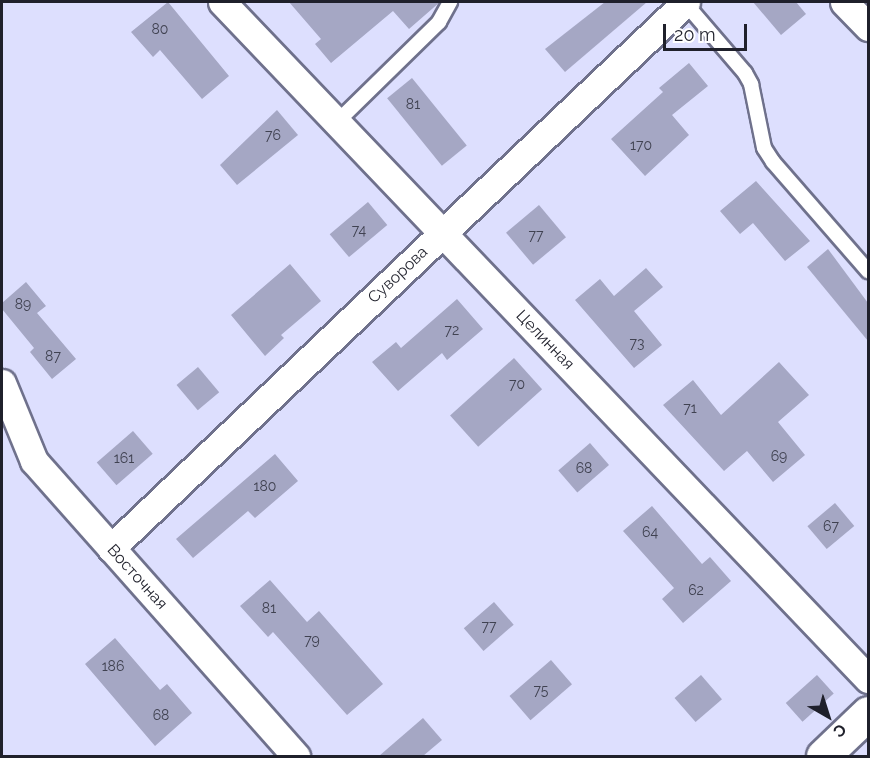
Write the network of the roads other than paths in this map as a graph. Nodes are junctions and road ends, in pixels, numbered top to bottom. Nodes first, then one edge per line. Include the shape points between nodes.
1 (222, 2) edge
2 (450, 2) edge
3 (686, 2) edge
4 (844, 2) edge
5 (868, 27) edge
6 (337, 122) junction
7 (442, 233) junction
8 (868, 271) edge
9 (2, 383) edge
10 (111, 548) junction
11 (868, 679) edge
12 (868, 713) edge
13 (296, 756) edge
14 (822, 756) edge

1 - 6 street, Целинная
2 - 6 lane via 439,22
3 - 7 street, Суворова
3 - 8 lane via 748,79 761,135 773,162
4 - 5 street
6 - 7 street, Целинная
7 - 10 street, Суворова
7 - 11 street, Целинная
9 - 10 street, Восточная via 34,461
10 - 13 street, Восточная
12 - 14 street

